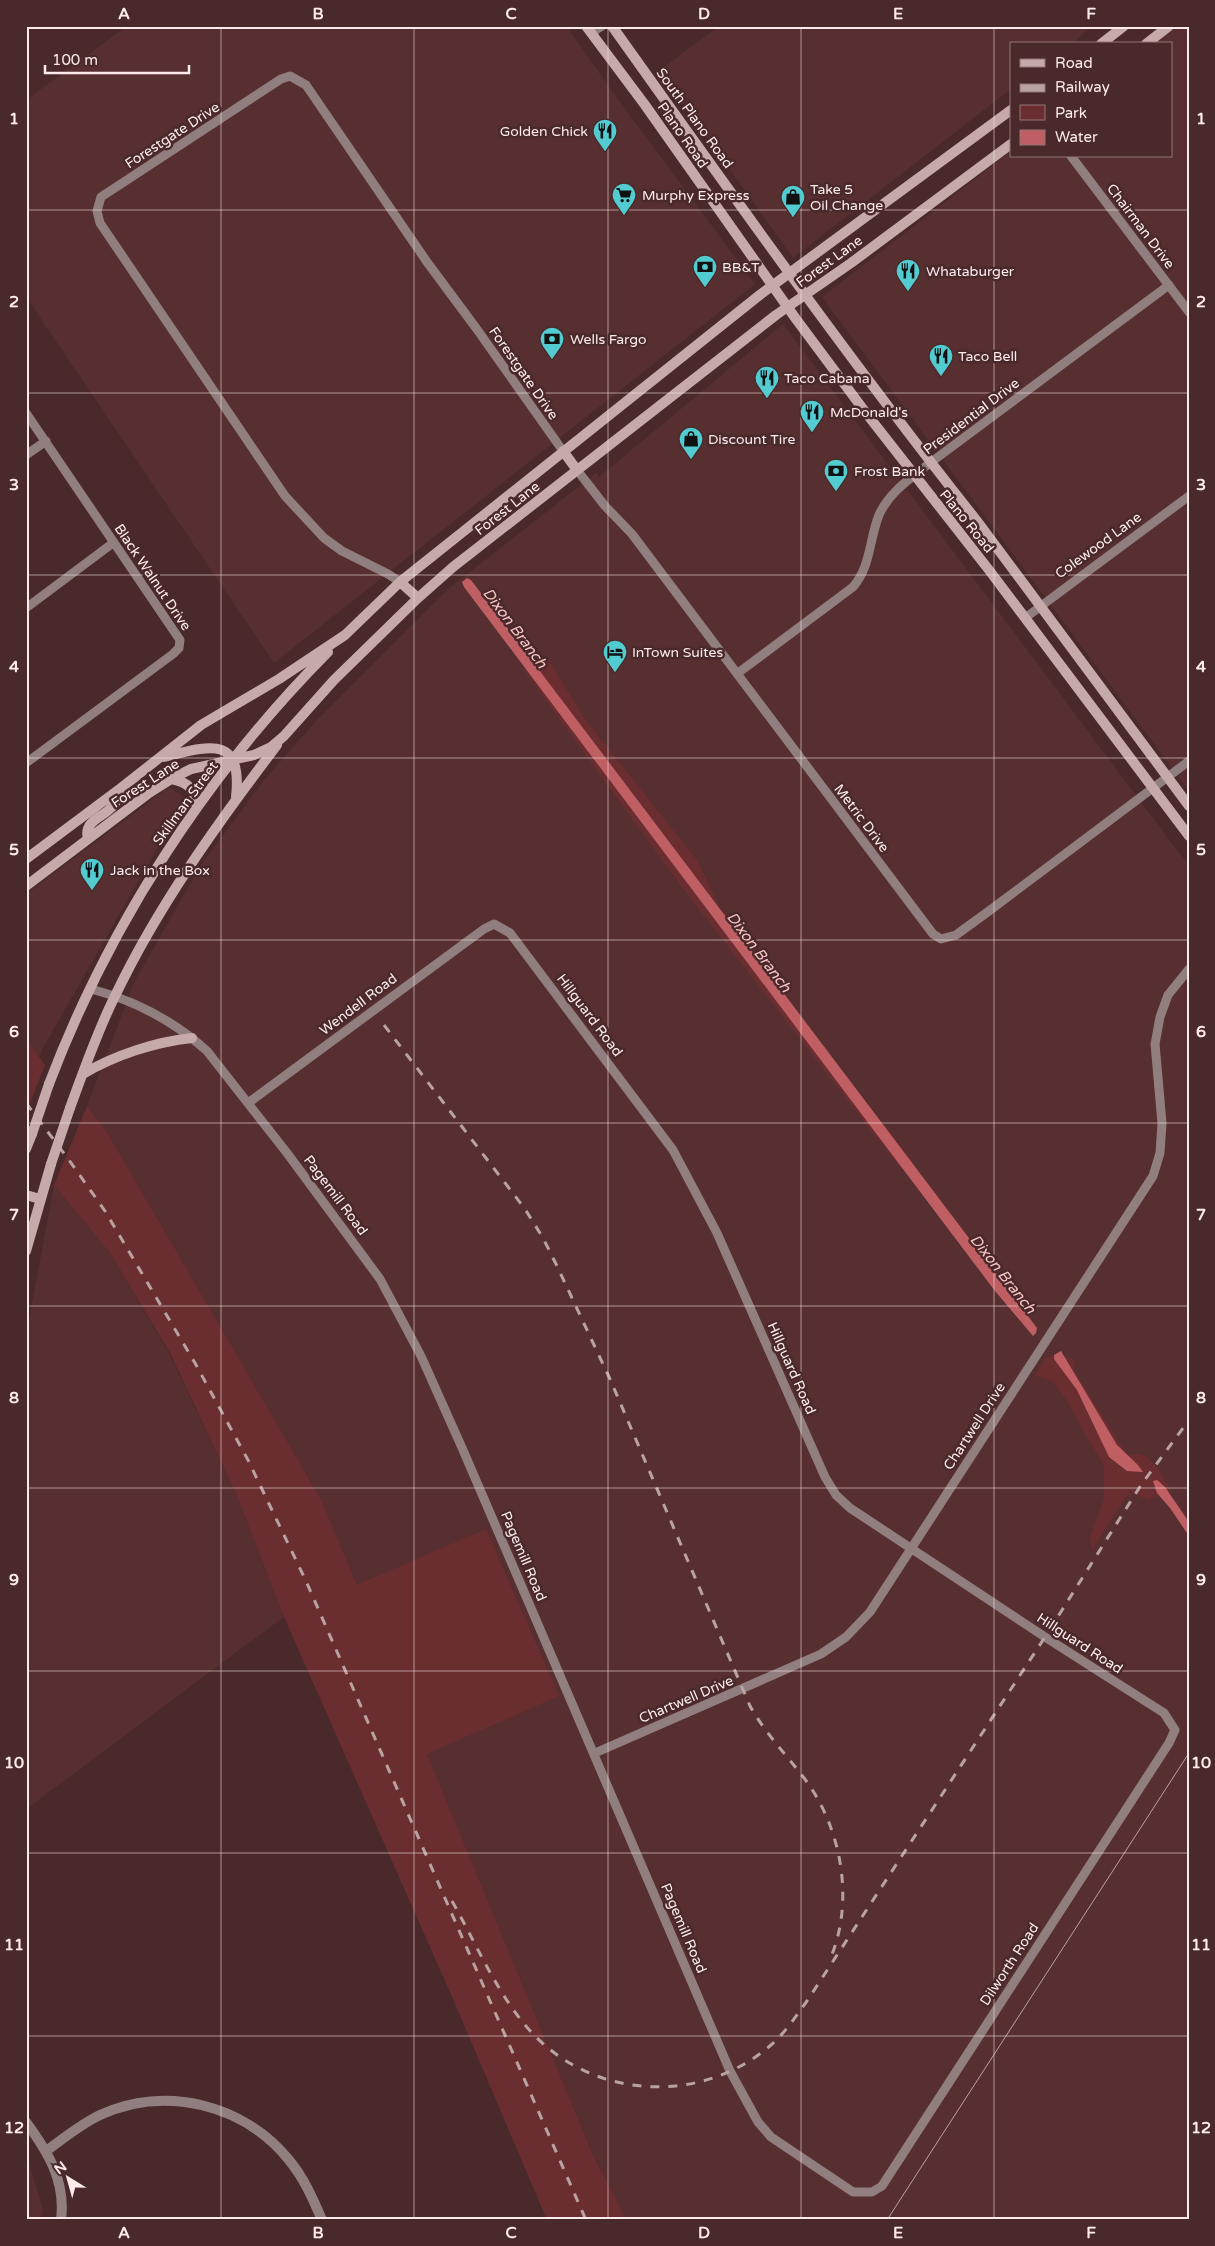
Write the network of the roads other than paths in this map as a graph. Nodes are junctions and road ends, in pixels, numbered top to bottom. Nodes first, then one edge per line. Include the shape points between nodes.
1 (602, 26) edge
2 (612, 26) edge
3 (1124, 26) edge
4 (1169, 26) edge
5 (589, 30) edge
6 (1104, 42) edge
7 (1149, 42) edge
8 (1010, 111) edge
9 (1010, 145) edge
10 (1073, 158) edge
11 (790, 274) junction
12 (1169, 285) junction
13 (773, 286) junction
14 (805, 296) junction
15 (788, 308) junction
16 (1189, 312) edge
17 (26, 413) edge
18 (46, 441) junction
19 (563, 451) junction
20 (26, 455) edge
21 (930, 463) junction
22 (577, 470) junction
23 (913, 476) junction
24 (1189, 496) edge
25 (113, 543) junction
26 (400, 582) junction
27 (418, 598) junction
28 (1040, 606) junction
29 (26, 608) edge
30 (1025, 618) junction
31 (345, 635) junction
32 (738, 673) junction
33 (284, 736) junction
34 (161, 758) junction
35 (234, 759) junction
36 (1189, 761) edge
37 (26, 763) edge
38 (1166, 776) junction
39 (171, 779) junction
40 (1152, 787) junction
41 (121, 788) junction
42 (236, 798) junction
43 (1189, 806) edge
44 (197, 808) junction
45 (1189, 836) edge
46 (88, 838) junction
47 (26, 859) edge
48 (26, 886) edge
49 (484, 929) joint
50 (1189, 969) edge
51 (91, 988) junction
52 (115, 995) junction
53 (192, 1038) junction
54 (83, 1074) junction
55 (248, 1103) junction
56 (26, 1149) edge
57 (26, 1195) edge
58 (40, 1199) junction
59 (26, 1251) edge
60 (910, 1549) junction
61 (1175, 1730) joint
62 (595, 1753) junction
63 (26, 2122) edge
64 (46, 2151) junction
65 (853, 2192) joint
66 (61, 2220) edge
67 (322, 2220) edge

1 - 5 street
2 - 11 main road, South Plano Road
3 - 6 main road
4 - 7 main road
5 - 13 main road, Plano Road
8 - 11 main road, Forest Lane
9 - 14 main road, Forest Lane
10 - 12 street, Chairman Drive
11 - 13 main road, Forest Lane
11 - 14 main road, Plano Road
12 - 16 street, Chairman Drive
12 - 21 street, Presidential Drive
13 - 15 main road, Plano Road
13 - 19 main road, Forest Lane
14 - 15 main road, Forest Lane
14 - 21 main road, Plano Road
15 - 22 main road, Forest Lane
15 - 23 main road, Plano Road
17 - 18 street, Black Walnut Drive
18 - 20 street
18 - 25 street, Black Walnut Drive
19 - 22 main road
19 - 26 main road, Forest Lane
19 - 26 street, Forestgate Drive via 427,262 306,85 290,76 101,197 97,211 100,223 286,496 324,538
21 - 23 street, Presidential Drive
21 - 28 main road, Plano Road
22 - 27 main road, Forest Lane
22 - 32 street, Metric Drive via 632,534
23 - 30 main road, Plano Road
23 - 32 street, Presidential Drive via 894,493 884,508 875,526 870,556 862,577
24 - 28 street, Colewood Lane
25 - 29 street
25 - 37 street, Black Walnut Drive via 177,633 179,648
26 - 27 main road
26 - 31 main road, Forest Lane
27 - 33 main road, Forest Lane via 334,680
28 - 30 street, Colewood Lane
28 - 38 main road, Plano Road
30 - 40 main road, Plano Road
31 - 34 main road, Forest Lane via 201,726
31 - 35 main road, Skillman Street via 279,704
32 - 40 street, Metric Drive via 900,892 933,934 941,939 956,935
33 - 35 main road, Forest Lane via 271,747
33 - 42 main road
34 - 35 main road via 217,748
34 - 41 main road, Forest Lane
35 - 39 main road, Forest Lane via 190,770
35 - 42 main road via 239,776
35 - 44 main road, Skillman Street
36 - 38 street, Metric Drive
38 - 40 street, Metric Drive
38 - 43 main road, Plano Road
39 - 44 main road via 183,781 190,787
39 - 46 main road, Forest Lane
40 - 45 main road, Plano Road
41 - 46 main road via 114,806 89,825
41 - 47 main road, Forest Lane
42 - 52 main road via 177,888
44 - 51 main road, Skillman Street via 136,903
46 - 48 main road, Forest Lane
49 - 55 street, Wendell Road
49 - 60 street, Hillguard Road via 494,924 510,933 673,1150 717,1233 825,1477 836,1495 850,1508
50 - 60 street, Chartwell Drive via 1168,995 1155,1044 1162,1123 1154,1176
51 - 52 street, Pagemill Road
51 - 56 main road, Skillman Street, bridge via 62,1051
52 - 53 street, Pagemill Road via 162,1018
52 - 54 main road
53 - 54 main road via 108,1060
53 - 55 street, Pagemill Road
54 - 58 main road, bridge
55 - 62 street, Pagemill Road via 359,1249 394,1302 464,1450
57 - 58 main road
58 - 59 main road
60 - 61 street, Hillguard Road via 1164,1713
60 - 62 street, Chartwell Drive via 862,1621 821,1654
61 - 65 street, Dilworth Road via 882,2186 872,2192
62 - 65 street, Pagemill Road via 730,2071 758,2122 771,2137
63 - 64 street
64 - 66 street via 60,2182
64 - 67 street via 87,2122 124,2107 163,2101 208,2106 241,2120 279,2148 300,2175

